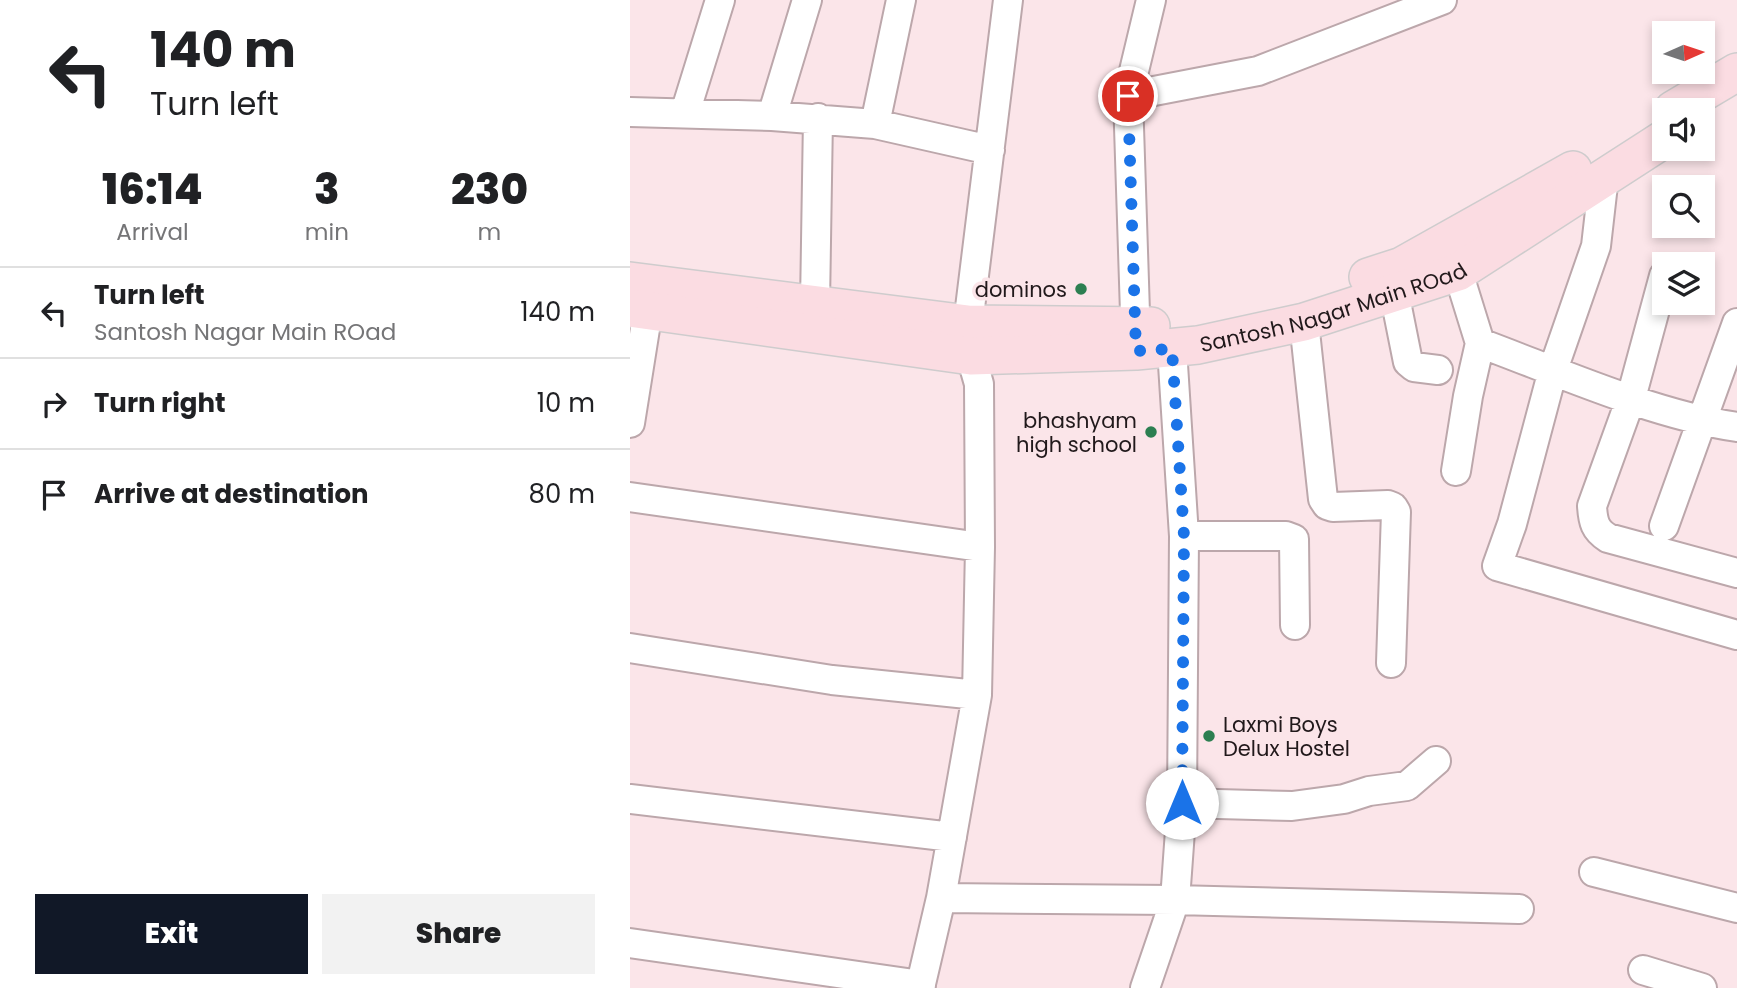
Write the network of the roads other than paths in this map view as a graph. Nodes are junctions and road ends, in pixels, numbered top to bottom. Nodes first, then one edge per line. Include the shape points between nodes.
1 (720, 0) edge
2 (807, 0) edge
3 (901, 0) edge
4 (1008, 0) edge
5 (1151, 0) edge
6 (1438, 1) edge
7 (1737, 72) edge
8 (1737, 94) edge
9 (1128, 96) junction
10 (1693, 98) edge
11 (1715, 108) edge
12 (630, 112) edge
13 (685, 113) junction
14 (772, 116) junction
15 (818, 118) junction
16 (1652, 123) edge
17 (875, 124) junction
18 (1652, 146) edge
19 (990, 150) junction
20 (1604, 176) junction
21 (1458, 272) junction
22 (1394, 292) junction
23 (636, 300) edge
24 (815, 304) junction
25 (1653, 315) edge
26 (1304, 322) junction
27 (1737, 323) edge
28 (1136, 339) junction
29 (970, 340) junction
30 (1480, 343) junction
31 (1172, 349) junction
32 (1438, 370) dead end
33 (1553, 370) junction
34 (1631, 398) junction
35 (1703, 422) junction
36 (630, 423) edge
37 (1737, 427) edge
38 (1457, 471) dead end
39 (630, 497) edge
40 (1664, 526) dead end
41 (1184, 536) junction
42 (980, 547) junction
43 (1737, 573) edge
44 (1295, 625) dead end
45 (1737, 635) edge
46 (630, 648) edge
47 (1391, 663) dead end
48 (977, 695) junction
49 (1436, 761) dead end
50 (630, 799) edge
51 (1182, 803) junction
52 (952, 837) junction
53 (1594, 872) dead end
54 (941, 898) junction
55 (1175, 900) junction
56 (1737, 908) edge
57 (1519, 909) dead end
58 (630, 943) edge
59 (1643, 970) dead end
60 (920, 987) edge
61 (1145, 988) edge
62 (1702, 988) edge

1 - 13 street
2 - 14 street
3 - 17 street
4 - 19 street
5 - 9 street
6 - 9 street via 1258,71
7 - 10 main road
8 - 11 main road
9 - 28 street
12 - 13 street
13 - 14 street
14 - 15 street
15 - 17 street
15 - 24 street
16 - 28 main road, Santosh Nagar Main ROad via 1402,265 1299,301
17 - 19 street
18 - 20 main road, Santosh Nagar Main ROad
19 - 29 street
20 - 21 main road, Santosh Nagar Main ROad
20 - 33 street via 1596,246
21 - 22 main road, Santosh Nagar Main ROad
21 - 30 street
22 - 26 main road, Santosh Nagar Main ROad
22 - 32 street via 1408,362
23 - 24 main road, Santosh Nagar Main ROad
23 - 29 main road, Santosh Nagar Main ROad
23 - 36 street
24 - 29 main road, Santosh Nagar Main ROad
25 - 34 street
26 - 31 main road, Santosh Nagar Main ROad
26 - 47 street via 1323,499 1334,507 1388,505 1396,512
27 - 35 street
28 - 29 main road, Santosh Nagar Main ROad
28 - 31 main road, Santosh Nagar Main ROad
29 - 42 street via 979,384
30 - 33 street
30 - 38 street
31 - 41 street
33 - 34 street
33 - 45 street via 1497,566
34 - 35 street
34 - 43 street via 1592,506 1598,532
35 - 37 street
35 - 40 street
39 - 42 street
41 - 44 street via 1294,538
41 - 51 street
42 - 48 street
46 - 48 street via 832,680
48 - 52 street
49 - 51 street via 1407,786 1345,799 1292,806
50 - 52 street
51 - 55 street
52 - 54 street
53 - 56 street
54 - 55 street
54 - 60 street
55 - 57 street
55 - 61 street
58 - 60 street
59 - 62 street

